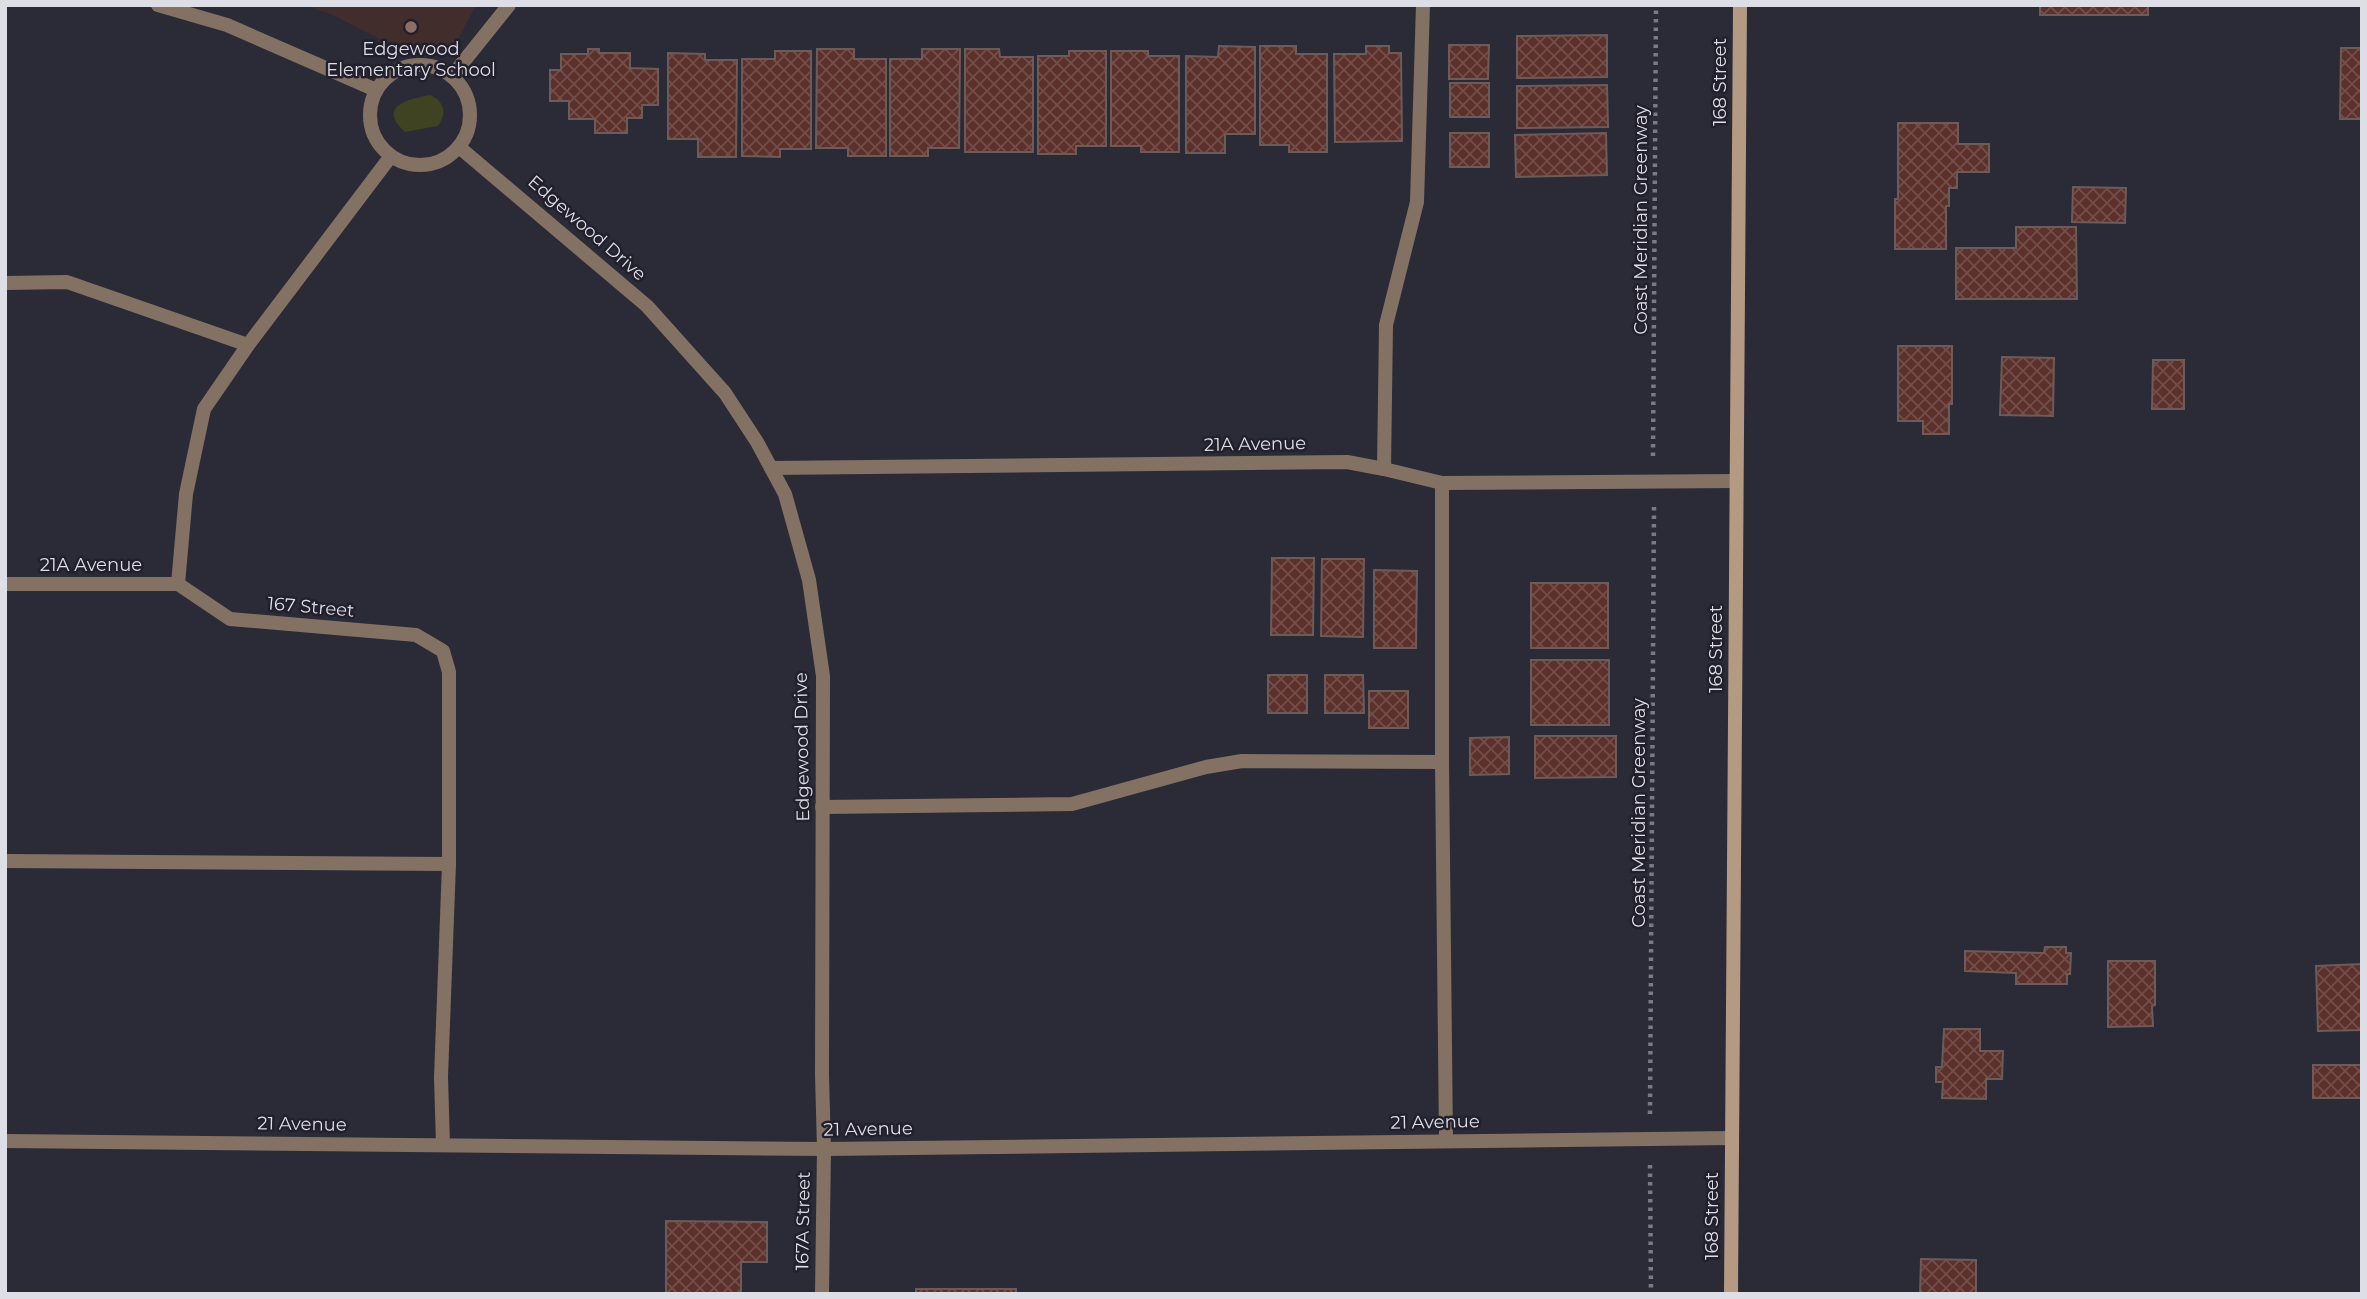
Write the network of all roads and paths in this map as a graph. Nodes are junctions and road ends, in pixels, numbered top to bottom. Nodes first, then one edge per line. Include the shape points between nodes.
1 (158, 5) edge
2 (509, 5) edge
3 (1423, 5) edge
4 (1656, 5) edge
5 (1740, 5) edge
6 (452, 76) junction
7 (376, 90) junction
8 (459, 147) junction
9 (391, 156) junction
10 (5, 284) edge
11 (247, 345) junction
12 (1653, 436) dead end
13 (771, 468) junction
14 (1384, 469) junction
15 (1737, 481) junction
16 (1442, 483) junction
17 (1654, 521) dead end
18 (5, 584) edge
19 (178, 584) junction
20 (1442, 762) junction
21 (822, 807) junction
22 (5, 861) edge
23 (449, 864) junction
24 (1650, 1105) dead end
25 (1732, 1138) junction
26 (5, 1141) edge
27 (1446, 1142) junction
28 (443, 1145) junction
29 (824, 1149) junction
30 (1650, 1170) dead end
31 (822, 1294) edge
32 (1651, 1294) edge
33 (1731, 1294) edge

1 - 7 street via 227,25
2 - 6 street
3 - 14 street via 1418,202 1386,325
4 - 12 path, Coast Meridian Greenway
5 - 15 main road, 168 Street
6 - 7 street via 436,67 402,67
6 - 8 street via 470,110 467,133
7 - 9 street via 370,111 372,133
8 - 9 street via 448,157 419,165
8 - 13 street, Edgewood Drive via 647,306 724,393
9 - 11 street
10 - 11 street via 67,282
11 - 19 street via 204,409 186,494
13 - 14 street, 21A Avenue via 1347,463
13 - 21 street, Edgewood Drive via 785,494 811,594 823,676
14 - 16 street, 21A Avenue
15 - 16 street, 21A Avenue
15 - 25 main road, 168 Street
16 - 20 street
17 - 24 path, Coast Meridian Greenway
18 - 19 street, 21A Avenue
19 - 23 street, 167 Street via 230,619 416,635 443,651 449,672
20 - 21 street via 1242,761 1072,804
20 - 27 street
21 - 29 street, Edgewood Drive
22 - 23 street
23 - 28 street, 167 Street
25 - 27 street, 21 Avenue
25 - 33 main road, 168 Street
26 - 28 street, 21 Avenue
27 - 29 street, 21 Avenue
28 - 29 street, 21 Avenue
29 - 31 street, 167A Street
30 - 32 path

